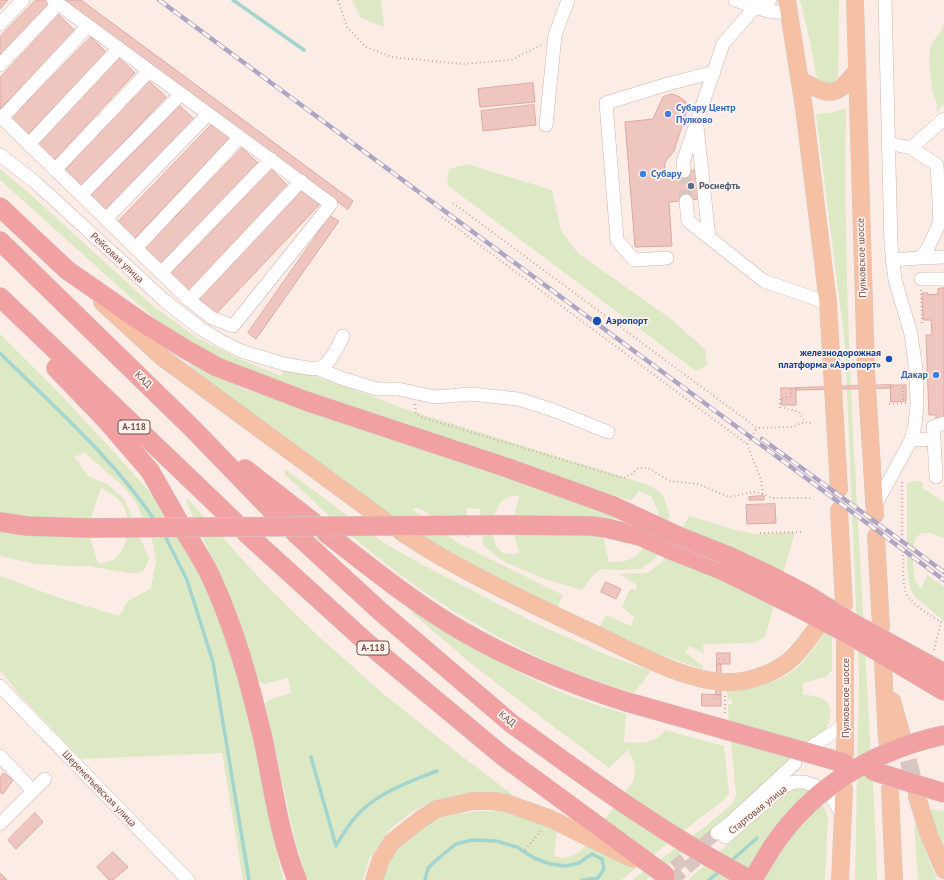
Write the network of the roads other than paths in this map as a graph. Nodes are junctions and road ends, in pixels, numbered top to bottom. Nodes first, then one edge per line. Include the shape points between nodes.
1 (23, 0) edge
2 (568, 0) edge
3 (735, 0) edge
4 (770, 0) edge
5 (855, 0) edge
6 (879, 0) edge
7 (885, 0) edge
8 (55, 2) edge
9 (788, 6) edge
10 (755, 7) junction
11 (885, 14) junction
12 (0, 24) edge
13 (88, 26) junction
14 (119, 48) junction
15 (0, 65) edge
16 (857, 70) junction
17 (150, 71) junction
18 (714, 72) junction
19 (799, 79) junction
20 (181, 94) junction
21 (208, 114) junction
22 (1, 117) edge
23 (944, 118) edge
24 (696, 123) junction
25 (546, 125) dead end
26 (240, 137) junction
27 (888, 143) junction
28 (29, 144) junction
29 (911, 148) junction
30 (0, 155) edge
31 (271, 159) junction
32 (941, 165) edge
33 (55, 170) junction
34 (684, 171) tunnel mouth
35 (300, 181) junction
36 (81, 195) junction
37 (686, 201) tunnel mouth
38 (0, 207) edge
39 (106, 219) junction
40 (942, 222) edge
41 (709, 238) junction
42 (0, 241) edge
43 (136, 248) junction
44 (944, 257) edge
45 (668, 258) dead end
46 (920, 258) junction
47 (892, 260) junction
48 (67, 270) junction
49 (161, 273) junction
50 (921, 279) dead end
51 (944, 279) edge
52 (0, 297) edge
53 (188, 300) junction
54 (828, 303) junction
55 (34, 330) junction
56 (343, 336) dead end
57 (319, 368) junction
58 (944, 423) edge
59 (192, 428) junction
60 (608, 432) dead end
61 (934, 439) junction
62 (911, 440) junction
63 (936, 477) dead end
64 (839, 489) dead end
65 (840, 510) dead end
66 (875, 510) joint
67 (385, 521) dead end
68 (0, 522) edge
69 (401, 532) dead end
70 (876, 536) dead end
71 (841, 600) dead end
72 (818, 626) dead end
73 (881, 627) dead end
74 (845, 642) dead end
75 (883, 666) dead end
76 (944, 673) edge
77 (0, 686) edge
78 (944, 691) edge
79 (5, 698) edge
80 (846, 724) junction
81 (944, 735) edge
82 (894, 739) tunnel mouth
83 (811, 747) dead end
84 (0, 756) edge
85 (845, 759) joint
86 (794, 763) dead end
87 (873, 771) dead end
88 (45, 779) dead end
89 (814, 785) dead end
90 (890, 789) dead end
91 (33, 791) junction
92 (944, 793) edge
93 (838, 794) dead end
94 (917, 797) tunnel mouth
95 (0, 824) edge
96 (892, 825) junction
97 (944, 870) edge
98 (668, 878) edge
99 (748, 878) edge
100 (188, 880) edge
101 (297, 880) edge
102 (374, 880) edge
103 (840, 880) edge
104 (894, 880) edge
105 (906, 880) edge

1 - 12 street
2 - 25 street via 555,35
3 - 10 street
4 - 10 street via 767,5
5 - 16 main road, Пулковское шоссе
6 - 11 street
7 - 11 street
8 - 13 street
8 - 15 street
9 - 10 street via 768,11
9 - 19 main road
10 - 18 street via 723,44
11 - 27 street
13 - 14 street
13 - 22 street
14 - 17 street
14 - 28 street
16 - 19 main road via 847,84 830,92 822,91
16 - 66 main road, Пулковское шоссе via 866,371
17 - 20 street
17 - 33 street
18 - 24 street
18 - 45 street via 606,102 617,240 634,260
19 - 54 main road
20 - 21 street
20 - 36 street
21 - 26 street
21 - 39 street
22 - 28 street
23 - 29 street
24 - 34 street via 683,162
24 - 41 street
26 - 31 street
26 - 43 street
27 - 29 street
27 - 47 street
28 - 33 street
29 - 32 street
30 - 57 street, Рейсовая улица via 35,182 164,301 201,329 284,364
31 - 35 street
31 - 49 street
32 - 40 street
33 - 36 street
35 - 53 street
35 - 53 street via 331,204 232,326 212,318
36 - 39 street
37 - 41 street via 688,221
38 - 48 highway
39 - 43 street
40 - 46 street
41 - 54 street via 764,281
42 - 59 highway, КАД
43 - 49 street
44 - 46 street
46 - 47 street
47 - 62 street via 895,280 911,334 916,370 917,405
48 - 67 main road via 163,358
48 - 76 highway, bridge via 143,323 218,367 306,401 613,506 771,576
49 - 53 street
50 - 51 street
52 - 55 highway, А-118
54 - 64 main road
55 - 98 highway, А-118, bridge via 366,642 504,757
55 - 101 highway via 58,371 107,421 150,471 211,576 247,673 280,821
56 - 57 street via 327,363
57 - 60 street, Рейсовая улица via 341,378 378,388 398,389 435,397 471,394 518,399
58 - 61 street via 933,427
59 - 85 highway, bridge via 400,590 462,631 549,674 592,691
59 - 99 highway, КАД, bridge via 289,527 381,612 512,724 613,796 708,857
61 - 62 street
61 - 63 street
62 - 66 street
65 - 71 main road
68 - 78 highway, bridge via 27,526 88,528 505,525 606,528 640,536 724,571 850,636
69 - 72 main road via 444,559 520,599 652,661 707,680 733,682 761,676 791,659
70 - 73 main road
74 - 80 main road, Пулковское шоссе
75 - 82 main road
77 - 79 street, Шереметьевская улица
79 - 100 street, Шереметьевская улица
80 - 83 street
80 - 85 main road, Пулковское шоссе
81 - 99 highway, bridge via 896,749 852,771 832,785 788,824
84 - 91 street
86 - 89 street, Стартовая улица via 729,824 721,835 782,788 794,782
87 - 92 highway, bridge
88 - 91 street
90 - 96 main road
91 - 95 street
93 - 103 main road via 843,816
94 - 97 main road
96 - 104 main road
96 - 105 main road
98 - 102 main road, bridge via 604,844 506,803 473,801 437,809 392,842 381,859

